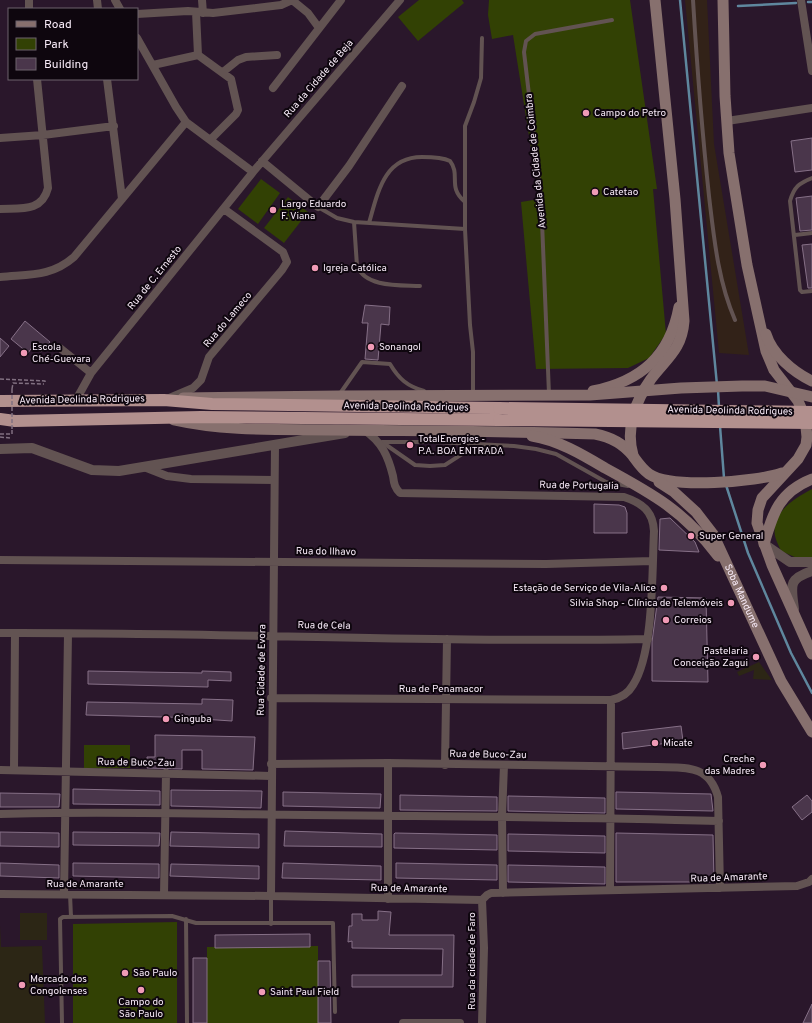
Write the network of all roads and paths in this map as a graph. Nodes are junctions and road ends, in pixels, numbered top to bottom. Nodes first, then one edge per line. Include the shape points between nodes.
1 (202, 0) edge
2 (292, 0) edge
3 (341, 0) edge
4 (400, 0) edge
5 (655, 0) edge
6 (693, 0) edge
7 (723, 0) edge
8 (802, 4) edge
9 (200, 12) junction
10 (138, 14) edge
11 (612, 20) dead end
12 (319, 28) junction
13 (482, 38) dead end
14 (138, 40) edge
15 (198, 55) junction
16 (277, 55) dead end
17 (153, 65) junction
18 (812, 71) edge
19 (222, 72) junction
20 (37, 80) edge
21 (107, 80) edge
22 (402, 86) dead end
23 (273, 88) dead end
24 (812, 108) edge
25 (727, 121) junction
26 (186, 122) junction
27 (114, 126) junction
28 (43, 135) junction
29 (0, 138) edge
30 (211, 139) junction
31 (262, 161) junction
32 (253, 172) junction
33 (812, 178) edge
34 (122, 198) junction
35 (465, 202) junction
36 (318, 207) junction
37 (0, 209) edge
38 (224, 209) junction
39 (354, 222) junction
40 (369, 223) junction
41 (465, 229) junction
42 (812, 233) edge
43 (795, 235) junction
44 (0, 277) edge
45 (420, 286) dead end
46 (682, 287) junction
47 (812, 291) edge
48 (754, 295) junction
49 (735, 320) dead end
50 (60, 348) dead end
51 (91, 373) junction
52 (0, 379) edge
53 (812, 381) edge
54 (644, 391) junction
55 (792, 392) junction
56 (574, 394) junction
57 (436, 395) junction
58 (473, 395) junction
59 (549, 395) junction
60 (339, 396) junction
61 (812, 397) edge
62 (76, 400) junction
63 (164, 400) junction
64 (0, 401) edge
65 (812, 412) edge
66 (162, 418) junction
67 (0, 419) edge
68 (498, 420) junction
69 (812, 423) edge
70 (12, 429) dead end
71 (363, 430) junction
72 (0, 434) edge
73 (12, 434) dead end
74 (380, 442) junction
75 (423, 442) dead end
76 (436, 442) dead end
77 (477, 444) junction
78 (275, 445) junction
79 (0, 449) edge
80 (812, 453) edge
81 (634, 457) junction
82 (144, 467) junction
83 (787, 471) junction
84 (651, 476) junction
85 (812, 479) edge
86 (274, 480) junction
87 (643, 488) junction
88 (764, 544) junction
89 (0, 560) edge
90 (652, 561) junction
91 (273, 562) junction
92 (812, 562) edge
93 (812, 571) edge
94 (735, 581) junction
95 (794, 617) junction
96 (0, 633) edge
97 (15, 633) junction
98 (68, 634) junction
99 (272, 635) junction
100 (648, 638) junction
101 (447, 639) junction
102 (812, 654) edge
103 (271, 698) junction
104 (447, 699) junction
105 (611, 700) junction
106 (812, 732) edge
107 (388, 763) junction
108 (272, 764) junction
109 (445, 765) junction
110 (504, 765) junction
111 (610, 767) junction
112 (0, 770) edge
113 (14, 770) junction
114 (65, 773) junction
115 (166, 773) junction
116 (271, 776) junction
117 (64, 812) junction
118 (165, 812) junction
119 (0, 814) edge
120 (271, 815) junction
121 (389, 816) junction
122 (502, 816) junction
123 (610, 818) junction
124 (719, 821) junction
125 (812, 879) edge
126 (720, 888) junction
127 (610, 890) junction
128 (503, 893) junction
129 (0, 894) edge
130 (67, 894) junction
131 (164, 895) junction
132 (271, 896) junction
133 (388, 899) junction
134 (482, 900) junction
135 (71, 917) junction
136 (186, 919) junction
137 (271, 924) junction
138 (335, 1012) dead end
139 (62, 1023) edge
140 (187, 1023) edge
141 (403, 1023) edge
142 (460, 1023) edge
143 (482, 1023) edge

1 - 9 street
2 - 9 street via 281,5
2 - 12 street via 308,13
3 - 12 street
4 - 31 street, Rua da Cidade de Beja
5 - 46 main road
6 - 49 lane via 701,125 713,225 723,287
7 - 25 main road
8 - 18 street
9 - 10 street
9 - 15 street
11 - 59 lane, Avenida da Cidade de Coimbra via 535,34 526,41 524,52 542,197
12 - 23 street
13 - 35 lane via 481,78 465,126
14 - 17 street
15 - 17 street
15 - 19 street
16 - 19 street via 246,57
17 - 26 street
19 - 30 street via 231,79 238,110
20 - 28 street
21 - 27 street
22 - 36 street via 349,166
24 - 25 street
25 - 48 main road via 733,184
26 - 30 street
26 - 34 street
27 - 28 street
27 - 34 street
28 - 29 street
28 - 37 street via 48,188 43,201 29,207
30 - 32 street
31 - 32 street, Rua da Cidade de Beja
31 - 36 street
32 - 38 street, Rua de C. Ernesto
33 - 43 lane via 801,182 793,189 790,201
34 - 44 street via 74,257 62,267 48,272
35 - 40 lane via 455,191 454,167 450,161 426,157 406,158 391,168 377,194
35 - 41 lane
36 - 39 lane via 337,218
38 - 51 street, Rua de C. Ernesto
38 - 63 street, Rua do Lameco via 283,252 287,262 210,357 201,380 194,388
39 - 40 lane
39 - 45 lane via 359,271 378,283
40 - 41 lane
41 - 58 lane via 473,352
42 - 43 lane
43 - 47 lane via 800,290
46 - 54 main road via 684,321 681,338 677,348
46 - 56 main road via 675,325 665,348 657,358 636,375 621,382
48 - 53 main road via 767,337 776,352 793,369
48 - 55 main road via 769,361
50 - 51 street
51 - 62 street, Rua de C. Ernesto
52 - 70 path, bridge via 45,381 45,384 13,383
54 - 55 main road via 765,386
54 - 56 main road via 608,395
54 - 81 main road via 631,426 630,446
55 - 61 main road
55 - 83 main road via 805,417 807,437 802,452
56 - 59 main road
57 - 58 main road
57 - 60 main road
57 - 60 lane via 409,386 398,377 390,364 362,362
58 - 59 main road
60 - 63 main road via 200,397
62 - 63 highway, Avenida Deolinda Rodrigues
62 - 64 highway, Avenida Deolinda Rodrigues
63 - 68 highway, Avenida Deolinda Rodrigues
65 - 68 highway, Avenida Deolinda Rodrigues, bridge
66 - 67 highway, Avenida Deolinda Rodrigues via 15,421
66 - 68 highway, Avenida Deolinda Rodrigues
66 - 71 main road via 194,424 252,428
68 - 69 highway, Avenida Deolinda Rodrigues, bridge
68 - 71 main road
68 - 81 main road, Soba Mandume via 610,437 624,446
68 - 87 main road via 591,459
71 - 74 street, Rua de Portugalia
71 - 78 street
72 - 73 path
74 - 75 lane
74 - 77 lane via 411,463 423,465 445,465
74 - 90 street, Rua de Portugalia via 386,452 395,488 400,493 624,497 638,502 649,511 654,522
76 - 77 lane
77 - 87 lane via 514,446 556,454 606,482
78 - 82 street
78 - 86 street, Rua Cidade de Evora
79 - 82 street via 32,448 92,470 106,472
80 - 83 main road
81 - 84 main road, Soba Mandume
82 - 86 street via 167,476 191,479
83 - 84 main road via 768,478 748,480 670,482
83 - 88 main road via 765,492 759,504 757,523
84 - 94 main road, Soba Mandume via 686,502 705,522
85 - 88 main road via 790,492 777,506
86 - 91 street, Rua Cidade de Evora
87 - 94 main road via 665,502 694,527
88 - 92 street via 790,562
88 - 95 main road
89 - 91 street, Rua do Ilhavo
90 - 91 street, Rua do Ilhavo via 546,564
90 - 100 street, Rua de Portugalia
91 - 99 street, Rua Cidade de Evora
93 - 95 street via 797,576 791,586
94 - 106 main road, Soba Mandume via 781,681
95 - 102 main road
96 - 97 street, Rua de Cela
97 - 98 street, Rua de Cela
97 - 113 street
98 - 99 street, Rua de Cela
98 - 114 street
99 - 101 street, Rua de Cela
99 - 103 street, Rua Cidade de Evora
100 - 101 street, Rua de Cela via 546,641
100 - 105 street, Rua de Portugalia via 637,679 621,698
101 - 104 street
103 - 104 street, Rua de Penamacor
103 - 108 street, Rua Cidade de Evora
104 - 105 street, Rua de Penamacor
104 - 109 street
105 - 111 street
107 - 108 street, Rua de Buco-Zau
107 - 109 street, Rua de Buco-Zau
107 - 121 street
108 - 116 street, Rua Cidade de Evora
109 - 110 street, Rua de Buco-Zau
110 - 111 street, Rua de Buco-Zau
110 - 122 street
111 - 123 street
111 - 124 street, Rua de Buco-Zau via 681,768 703,773 715,784
112 - 113 street, Rua de Buco-Zau
113 - 114 street, Rua de Buco-Zau
114 - 115 street, Rua de Buco-Zau
114 - 117 street
115 - 116 street, Rua de Buco-Zau
115 - 118 street
116 - 120 street, Rua Cidade de Evora
117 - 118 street
117 - 119 street
117 - 130 street
118 - 120 street
118 - 131 street
120 - 121 street
120 - 132 street, Rua Cidade de Evora
121 - 122 street
121 - 133 street
122 - 123 street
122 - 128 street
123 - 124 street
123 - 127 street
124 - 126 street
125 - 126 street, Rua de Amarante via 797,886
126 - 127 street, Rua de Amarante
127 - 128 street, Rua de Amarante
128 - 134 street, Rua de Amarante via 491,893
129 - 130 street, Rua de Amarante
130 - 131 street, Rua de Amarante
130 - 135 lane
131 - 132 street, Rua de Amarante
132 - 133 street, Rua de Amarante
132 - 137 lane
133 - 134 street, Rua de Amarante
134 - 143 street, Rua da cidade de Faro
135 - 136 lane via 172,916
135 - 139 lane via 60,919
136 - 137 lane via 196,923
136 - 140 lane
137 - 138 lane via 334,924
141 - 142 street

